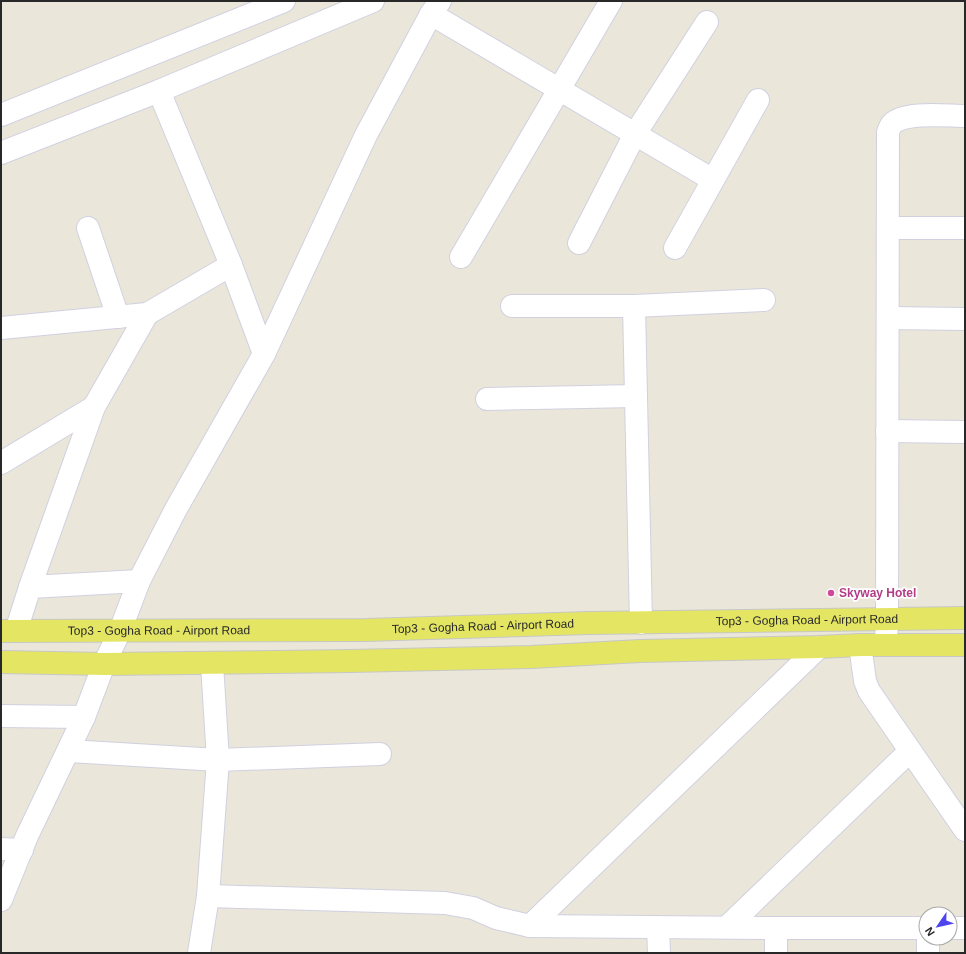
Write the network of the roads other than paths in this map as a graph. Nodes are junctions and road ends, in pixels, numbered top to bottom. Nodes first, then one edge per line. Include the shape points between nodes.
1 (284, 1) edge
2 (373, 1) edge
3 (611, 1) edge
4 (436, 7) edge
5 (706, 22) dead end
6 (559, 90) junction
7 (159, 91) junction
8 (758, 100) dead end
9 (1, 115) edge
10 (965, 116) edge
11 (635, 134) junction
12 (1, 153) edge
13 (713, 180) junction
14 (88, 228) dead end
15 (888, 228) junction
16 (965, 228) edge
17 (579, 243) dead end
18 (675, 248) dead end
19 (461, 257) dead end
20 (232, 266) junction
21 (764, 300) dead end
22 (512, 306) dead end
23 (634, 306) junction
24 (147, 314) junction
25 (118, 316) junction
26 (888, 318) junction
27 (965, 319) edge
28 (1, 328) edge
29 (264, 354) junction
30 (636, 396) junction
31 (488, 399) dead end
32 (94, 407) junction
33 (887, 431) junction
34 (965, 432) edge
35 (1, 463) edge
36 (139, 581) junction
37 (30, 587) junction
38 (965, 618) edge
39 (887, 619) junction
40 (641, 623) junction
41 (8, 631) edge
42 (120, 631) junction
43 (860, 644) junction
44 (886, 645) junction
45 (965, 645) edge
46 (818, 647) junction
47 (1, 662) edge
48 (104, 664) junction
49 (212, 664) junction
50 (1, 716) edge
51 (84, 717) junction
52 (69, 751) junction
53 (910, 751) junction
54 (380, 754) dead end
55 (218, 760) junction
56 (965, 830) edge
57 (11, 849) edge
58 (208, 896) junction
59 (1, 900) edge
60 (530, 926) junction
61 (658, 927) junction
62 (727, 927) junction
63 (776, 928) junction
64 (918, 928) edge
65 (199, 953) edge
66 (659, 953) edge
67 (776, 953) edge

1 - 9 street
2 - 7 street
3 - 6 street
4 - 6 street
4 - 29 street via 366,135
5 - 11 street
6 - 11 street
6 - 19 street
7 - 12 street
7 - 20 street
8 - 13 street
10 - 15 street via 912,116 892,124 888,132
11 - 13 street
11 - 17 street
13 - 18 street
14 - 25 street
15 - 16 street
15 - 26 street
20 - 24 street
20 - 29 street
21 - 23 street
22 - 23 street
23 - 30 street
24 - 25 street
24 - 32 street
25 - 28 street
26 - 27 street
26 - 33 street
29 - 36 street via 176,508
30 - 31 street
30 - 40 street
32 - 35 street
32 - 37 street
33 - 34 street
33 - 39 street
36 - 37 street
36 - 42 street
37 - 41 street
38 - 39 main road, Top3 - Gogha Road - Airport Road
39 - 40 main road, Top3 - Gogha Road - Airport Road
39 - 44 street
40 - 42 main road, Top3 - Gogha Road - Airport Road via 366,630
41 - 42 main road, Top3 - Gogha Road - Airport Road
42 - 48 street
43 - 44 main road
43 - 46 main road
43 - 53 street via 865,681 869,691
44 - 45 main road
46 - 49 main road
46 - 60 street
47 - 48 main road
48 - 49 main road
48 - 51 street
49 - 55 street
50 - 51 street
51 - 52 street
52 - 55 street
52 - 57 street
53 - 56 street
53 - 62 street
54 - 55 street
55 - 58 street
57 - 59 street
58 - 60 street via 445,903 473,908 496,918
58 - 65 street
60 - 61 street
61 - 62 street
61 - 66 street
62 - 63 street
63 - 64 street
63 - 67 street

